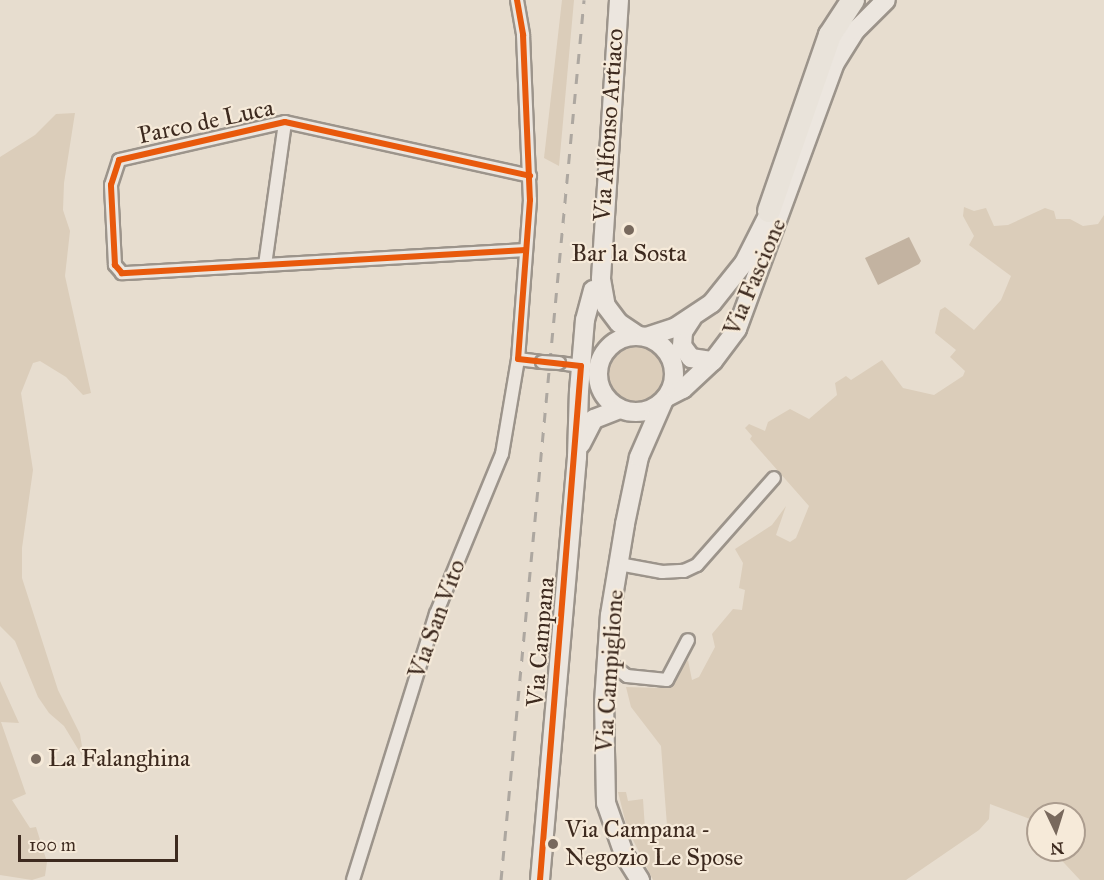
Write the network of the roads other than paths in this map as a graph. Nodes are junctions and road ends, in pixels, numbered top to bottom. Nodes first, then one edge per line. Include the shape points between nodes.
1 (517, 0) edge
2 (619, 0) edge
3 (853, 0) edge
4 (886, 0) edge
5 (285, 122) junction
6 (795, 167) junction
7 (530, 176) junction
8 (769, 212) junction
9 (526, 250) junction
10 (601, 250) junction
11 (265, 265) junction
12 (712, 303) junction
13 (693, 318) junction
14 (740, 318) junction
15 (642, 336) junction
16 (518, 359) junction
17 (713, 361) junction
18 (593, 367) junction
19 (665, 399) junction
20 (622, 410) junction
21 (639, 457) junction
22 (577, 458) junction
23 (774, 478) dead end
24 (619, 564) junction
25 (688, 640) dead end
26 (607, 661) junction
27 (353, 880) edge
28 (540, 880) edge
29 (640, 880) edge

1 - 7 street via 523,35
2 - 10 main road, Via Alfonso Artiaco
3 - 8 highway via 830,35
4 - 6 main road, Via Fascione via 844,47
5 - 7 street, Parco de Luca
5 - 11 street
5 - 11 street, Parco de Luca via 119,160 111,185 115,264 122,273
6 - 8 main road, Via Fascione
6 - 14 main road, Via Fascione via 787,199
7 - 9 street, Via San Vito
8 - 12 main road, Via Fascione via 744,262
9 - 11 street, Parco de Luca
9 - 16 street, Via San Vito
10 - 15 main road via 606,306 619,323
10 - 18 main road via 593,290
12 - 13 main road, Via Fascione
12 - 14 main road via 732,304
13 - 15 main road, Via Fascione
13 - 17 main road via 682,339 685,353 697,361
14 - 17 main road, Via Fascione via 729,343
15 - 18 main road via 612,344
15 - 19 main road via 663,346 673,361 675,380
16 - 18 street, bridge
16 - 27 street, Via San Vito via 502,454 436,614
17 - 19 main road, Via Fascione via 683,389
18 - 20 main road via 606,397
18 - 22 main road, Via Campana via 578,408
19 - 20 main road via 649,410
19 - 21 main road, Via Campiglione
20 - 21 main road, Via Campiglione via 637,429
20 - 22 main road, Via Campana via 589,425
21 - 24 main road, Via Campiglione
22 - 28 main road, Via Campana
23 - 24 street via 697,565 684,571 662,572
24 - 26 main road, Via Campiglione
25 - 26 street via 667,680 627,676
26 - 29 main road, Via Campiglione via 603,714 606,803 624,854

